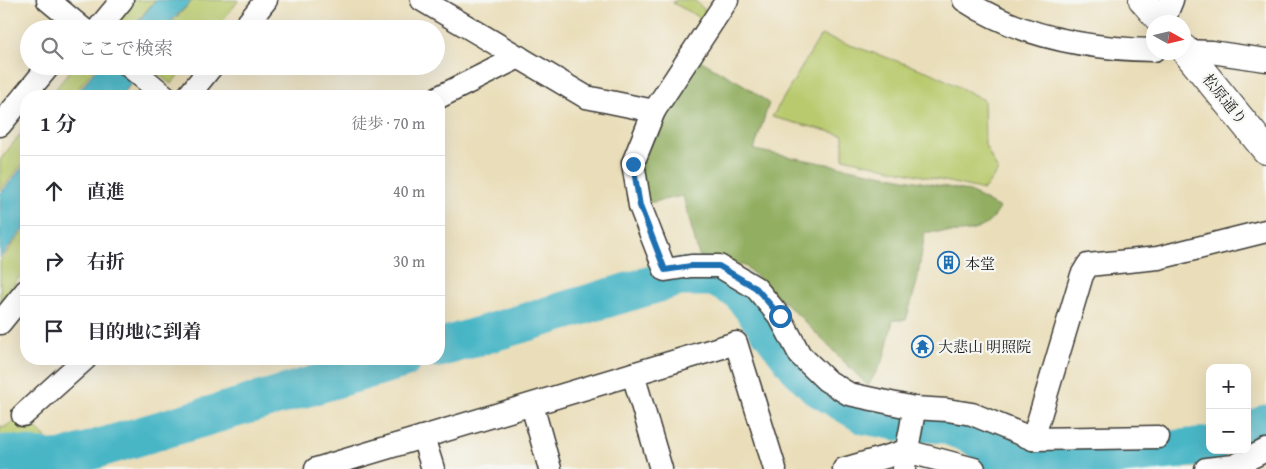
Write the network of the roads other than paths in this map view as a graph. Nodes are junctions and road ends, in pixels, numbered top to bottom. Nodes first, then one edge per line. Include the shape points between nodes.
1 (48, 0) edge
2 (122, 0) edge
3 (266, 0) edge
4 (422, 0) edge
5 (727, 0) edge
6 (964, 0) edge
7 (1144, 0) edge
8 (1172, 0) edge
9 (1156, 15) edge
10 (1165, 15) edge
11 (75, 20) edge
12 (96, 20) edge
13 (250, 20) edge
14 (1146, 50) edge
15 (1191, 51) edge
16 (519, 57) junction
17 (1191, 59) edge
18 (1266, 60) edge
19 (42, 75) edge
20 (140, 75) edge
21 (205, 75) edge
22 (29, 90) edge
23 (158, 90) edge
24 (193, 90) edge
25 (445, 94) edge
26 (20, 101) edge
27 (654, 110) junction
28 (0, 125) edge
29 (1266, 150) edge
30 (1266, 231) edge
31 (20, 299) edge
32 (0, 324) edge
33 (78, 365) edge
34 (633, 374) junction
35 (532, 404) junction
36 (23, 416) dead end
37 (910, 436) edge
38 (422, 437) junction
39 (1158, 437) dead end
40 (1033, 439) junction
41 (1266, 450) edge
42 (316, 469) edge
43 (434, 469) edge
44 (550, 469) edge
45 (661, 469) edge
46 (775, 469) edge
47 (844, 469) edge
48 (974, 469) edge
49 (1206, 469) edge

1 - 11 street
2 - 12 street
3 - 13 street
4 - 16 street
5 - 27 street
6 - 14 street via 1037,35 1121,50
7 - 9 main road
8 - 10 street
15 - 18 street
16 - 25 street
16 - 27 street via 586,97
17 - 29 main road, 松原通り
19 - 22 street
20 - 23 street
21 - 24 street
26 - 28 street
27 - 37 street via 633,164 640,206 665,270 719,266 756,288 780,316 800,355 826,380
30 - 40 street via 1158,258 1088,265 1082,275
31 - 32 street
33 - 36 street
34 - 35 street
34 - 45 street
34 - 46 street via 736,343
35 - 38 street
35 - 44 street
37 - 40 street via 947,410 972,414
37 - 47 street
37 - 48 street
38 - 42 street
38 - 43 street
39 - 40 street
41 - 49 street via 1234,466

